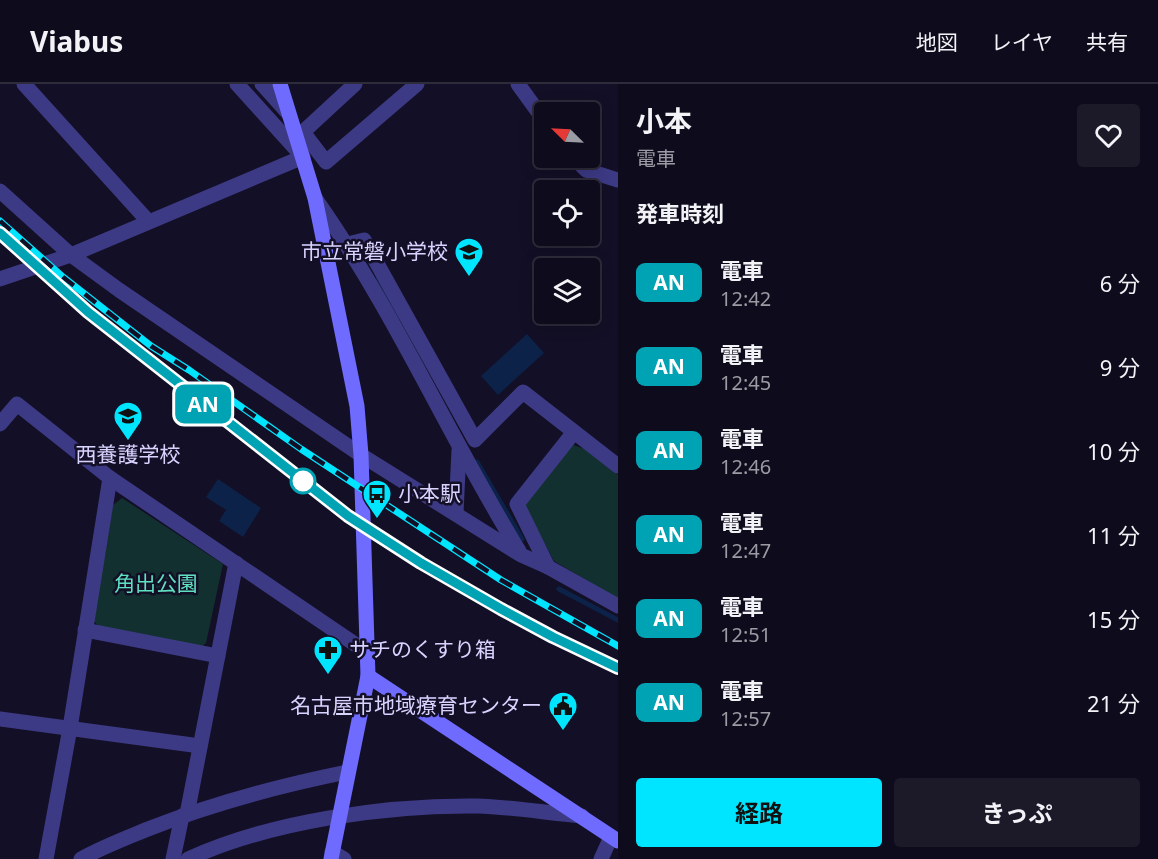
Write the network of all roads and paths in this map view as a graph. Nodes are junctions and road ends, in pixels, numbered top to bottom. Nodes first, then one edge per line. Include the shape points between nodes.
1 (24, 84) edge
2 (237, 84) edge
3 (262, 84) edge
4 (280, 84) edge
5 (355, 84) edge
6 (417, 84) edge
7 (518, 84) edge
8 (534, 106) edge
9 (288, 113) junction
10 (299, 134) junction
11 (303, 157) junction
12 (584, 168) edge
13 (618, 180) edge
14 (0, 191) edge
15 (315, 198) junction
16 (148, 221) junction
17 (348, 244) junction
18 (71, 255) junction
19 (0, 279) edge
20 (0, 424) edge
21 (574, 432) junction
22 (459, 449) junction
23 (361, 455) junction
24 (618, 466) edge
25 (110, 478) junction
26 (456, 513) junction
27 (521, 555) junction
28 (236, 563) junction
29 (548, 567) junction
30 (618, 606) edge
31 (85, 630) junction
32 (368, 653) junction
33 (218, 656) junction
34 (368, 676) junction
35 (0, 719) edge
36 (70, 728) junction
37 (200, 746) junction
38 (347, 772) junction
39 (184, 815) junction
40 (339, 816) junction
41 (582, 816) junction
42 (615, 839) edge
43 (336, 857) edge
44 (46, 859) edge
45 (81, 859) edge
46 (173, 859) edge
47 (188, 859) edge
48 (601, 859) edge

1 - 16 street
2 - 11 street
3 - 9 street
4 - 9 main road
5 - 10 street
6 - 10 street via 326,162
7 - 8 street
9 - 10 main road
10 - 11 main road
11 - 15 main road
11 - 16 street
12 - 13 street
14 - 18 street
15 - 17 street
15 - 23 main road via 357,406
16 - 18 street
17 - 21 street via 364,240 475,440 523,392
17 - 22 street
18 - 19 street
18 - 23 street
20 - 25 street via 17,404
21 - 24 street
21 - 29 street via 517,504
22 - 26 street
22 - 27 street
23 - 26 street
23 - 32 main road
25 - 28 street
25 - 31 street
26 - 27 street
27 - 29 street
28 - 32 street
28 - 33 street
29 - 30 street
31 - 33 street
31 - 36 street
32 - 34 main road
33 - 37 street
34 - 38 main road
34 - 41 main road
35 - 36 street
36 - 37 street
36 - 44 street
37 - 39 street
38 - 39 street via 278,786
38 - 40 main road
39 - 45 street
39 - 46 street
40 - 41 street via 478,806
40 - 43 main road
40 - 47 street via 261,833
41 - 42 main road
42 - 48 street

